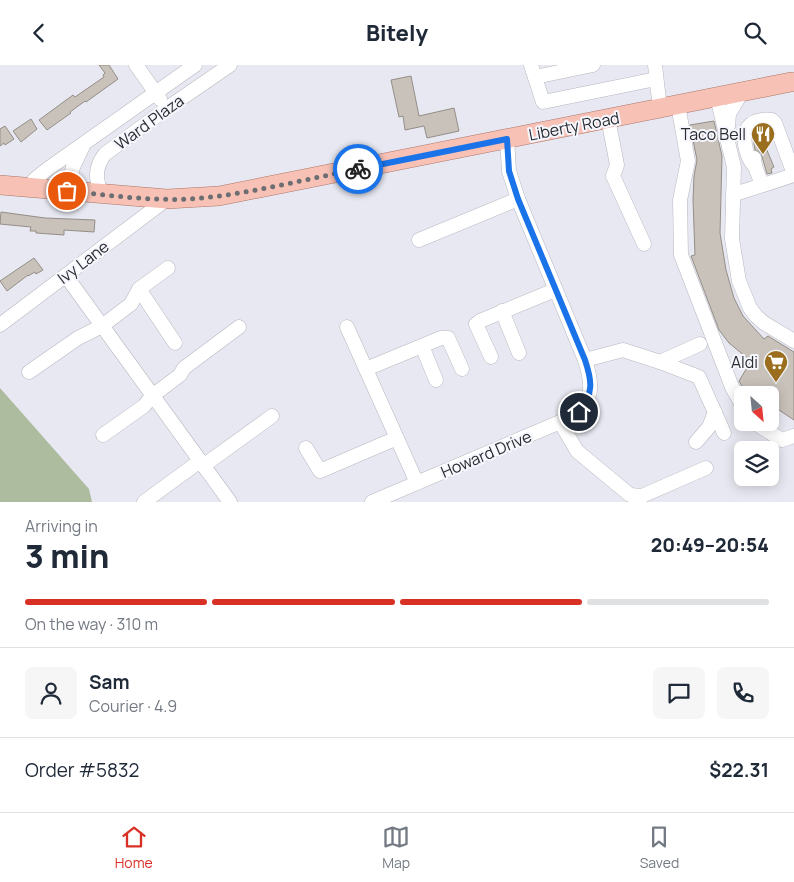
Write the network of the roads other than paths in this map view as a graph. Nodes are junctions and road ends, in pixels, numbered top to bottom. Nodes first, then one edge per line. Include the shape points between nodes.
1 (136, 65) edge
2 (195, 65) edge
3 (230, 65) edge
4 (593, 65) edge
5 (533, 71) edge
6 (656, 72) edge
7 (791, 79) edge
8 (742, 92) junction
9 (155, 93) junction
10 (717, 97) junction
11 (669, 107) junction
12 (166, 109) junction
13 (608, 118) junction
14 (726, 129) junction
15 (507, 139) junction
16 (86, 141) junction
17 (794, 175) edge
18 (0, 185) edge
19 (762, 185) junction
20 (29, 188) junction
21 (67, 191) junction
22 (733, 193) junction
23 (101, 194) junction
24 (167, 199) junction
25 (518, 199) junction
26 (419, 240) dead end
27 (644, 244) dead end
28 (168, 268) dead end
29 (66, 276) junction
30 (139, 289) junction
31 (556, 290) junction
32 (502, 311) junction
33 (0, 325) edge
34 (102, 326) junction
35 (239, 327) dead end
36 (347, 327) dead end
37 (794, 341) edge
38 (175, 343) dead end
39 (700, 344) dead end
40 (422, 346) junction
41 (519, 353) dead end
42 (491, 357) dead end
43 (585, 360) junction
44 (660, 362) junction
45 (366, 369) junction
46 (462, 369) dead end
47 (30, 372) dead end
48 (436, 380) dead end
49 (734, 391) edge
50 (152, 396) junction
51 (715, 412) junction
52 (272, 416) dead end
53 (560, 422) junction
54 (768, 431) edge
55 (724, 433) dead end
56 (103, 435) dead end
57 (794, 436) edge
58 (397, 438) junction
59 (696, 443) dead end
60 (306, 448) dead end
61 (201, 463) junction
62 (706, 468) dead end
63 (417, 483) junction
64 (144, 502) edge
65 (230, 502) edge
66 (372, 502) edge

1 - 9 street
2 - 9 street, Ward Plaza
3 - 12 street, Ward Plaza
4 - 5 street
5 - 6 street via 543,102
6 - 11 street
7 - 8 main road, Liberty Road
8 - 10 main road, Liberty Road
8 - 14 street via 729,114
9 - 12 street
9 - 16 street, Ward Plaza
10 - 11 main road, Liberty Road
10 - 14 street
11 - 13 main road, Liberty Road
11 - 49 street via 688,161 680,199 681,255
12 - 23 street, Ward Plaza via 102,157 96,174
13 - 15 main road, Liberty Road
13 - 27 street via 617,165 613,176
14 - 22 street via 734,167
15 - 24 main road, Liberty Road via 242,193
15 - 25 street, Howard Drive via 509,171
16 - 20 street, Ward Plaza via 39,175
16 - 21 street, Ward Plaza via 73,167
17 - 19 street
17 - 19 street via 775,123 758,127 750,135 749,143
18 - 20 main road, Liberty Road
19 - 22 street
20 - 21 main road, Liberty Road
21 - 23 main road, Liberty Road
22 - 37 street via 732,239 744,294 756,316
23 - 24 main road, Liberty Road
24 - 29 street, Ivy Lane
25 - 26 street
25 - 31 street, Howard Drive
28 - 30 street
29 - 33 street, Ivy Lane
29 - 34 street
30 - 34 street via 131,305
30 - 38 street
31 - 32 street
31 - 43 street, Howard Drive
32 - 41 street
32 - 42 street via 476,324
34 - 47 street via 78,338
34 - 50 street
35 - 50 street
36 - 45 street
39 - 44 street
40 - 45 street
40 - 46 street via 448,338
40 - 48 street
43 - 44 street via 623,350
43 - 53 street, Howard Drive via 591,389 587,402 572,417
44 - 51 street via 699,377
45 - 58 street
50 - 56 street via 144,406
50 - 61 street
51 - 55 street
51 - 59 street
52 - 61 street
53 - 62 street via 577,451 630,495 642,496
53 - 63 street, Howard Drive
54 - 57 street via 782,440
58 - 60 street via 320,471
58 - 63 street
61 - 64 street
61 - 65 street
63 - 66 street, Howard Drive

